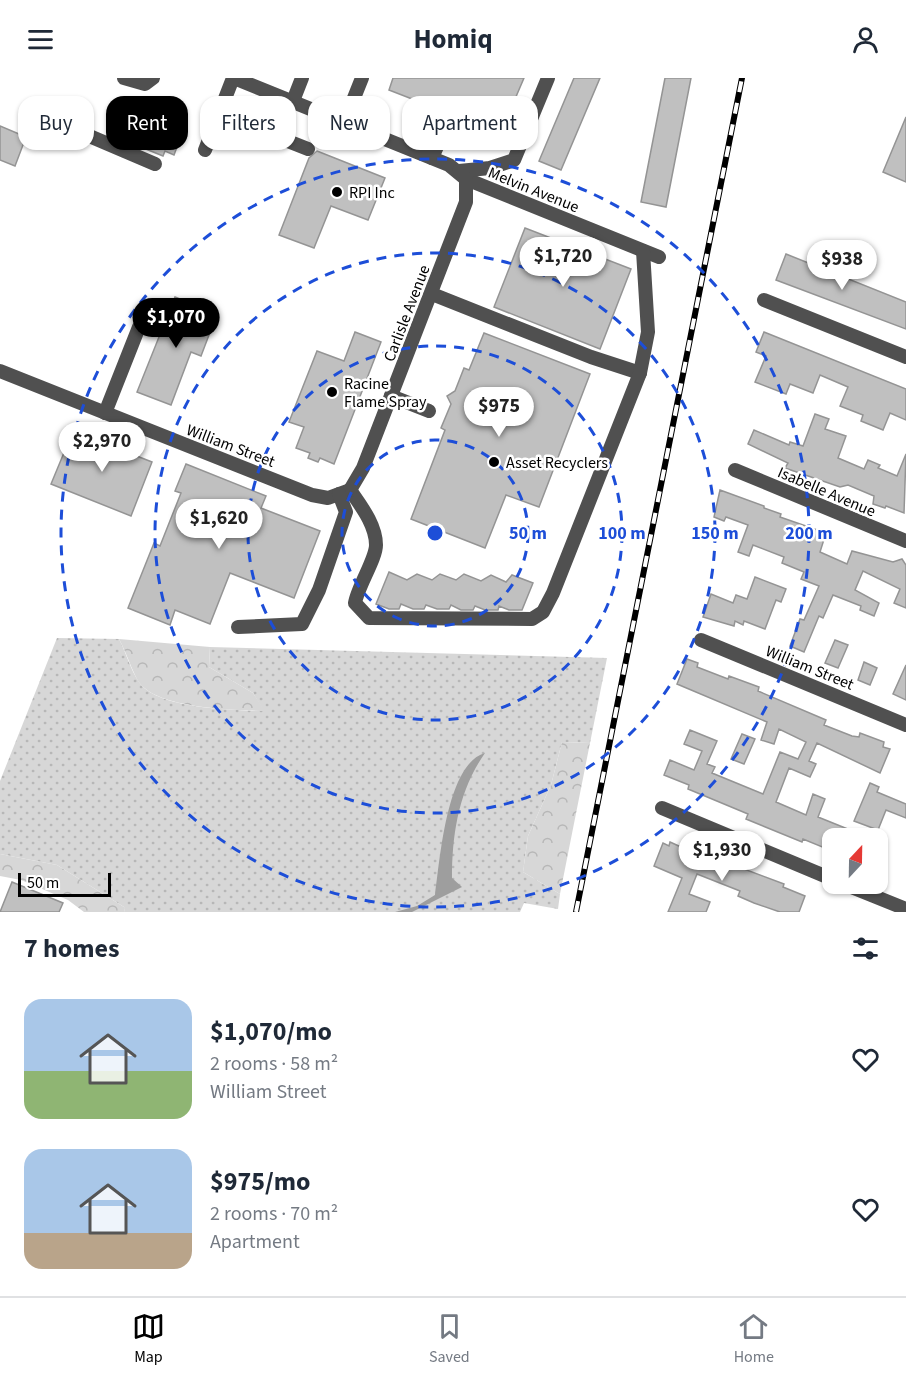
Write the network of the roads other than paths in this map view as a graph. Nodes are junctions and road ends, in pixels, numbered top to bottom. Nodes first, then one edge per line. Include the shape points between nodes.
1 (124, 78) edge
2 (153, 78) edge
3 (233, 78) edge
4 (302, 78) edge
5 (362, 78) edge
6 (548, 78) edge
7 (226, 96) edge
8 (280, 96) edge
9 (295, 96) edge
10 (355, 96) edge
11 (94, 138) edge
12 (390, 141) edge
13 (296, 144) edge
14 (308, 149) dead end
15 (436, 150) edge
16 (432, 158) junction
17 (155, 164) dead end
18 (462, 175) junction
19 (643, 251) junction
20 (659, 257) dead end
21 (432, 294) junction
22 (764, 300) dead end
23 (139, 327) dead end
24 (906, 357) edge
25 (0, 371) edge
26 (640, 373) junction
27 (391, 396) junction
28 (429, 411) dead end
29 (105, 413) junction
30 (735, 470) dead end
31 (345, 492) junction
32 (906, 541) edge
33 (238, 627) dead end
34 (701, 640) dead end
35 (906, 725) edge
36 (662, 808) dead end
37 (822, 875) edge
38 (869, 894) edge
39 (906, 909) edge

1 - 2 street via 145,84
3 - 7 street
3 - 8 street, Melvin Avenue
4 - 9 street
5 - 10 street
6 - 18 street via 514,160
11 - 17 street
12 - 16 street, Melvin Avenue
13 - 14 street
15 - 16 street
16 - 18 street, Melvin Avenue
18 - 19 street, Melvin Avenue
18 - 21 street, Carlisle Avenue via 466,202
19 - 20 street, Melvin Avenue
19 - 26 street via 648,332
21 - 26 street
21 - 27 street, Carlisle Avenue
22 - 24 street
23 - 29 street
25 - 29 street, William Street
26 - 31 street via 553,593 543,612 532,619 369,618 355,603 376,546 369,519
27 - 28 street
27 - 31 street, Carlisle Avenue via 363,468
29 - 31 street, William Street via 312,495 328,498
30 - 32 street, Isabelle Avenue
31 - 33 street via 346,512 319,590 302,624
34 - 35 street, William Street
36 - 37 street
38 - 39 street

